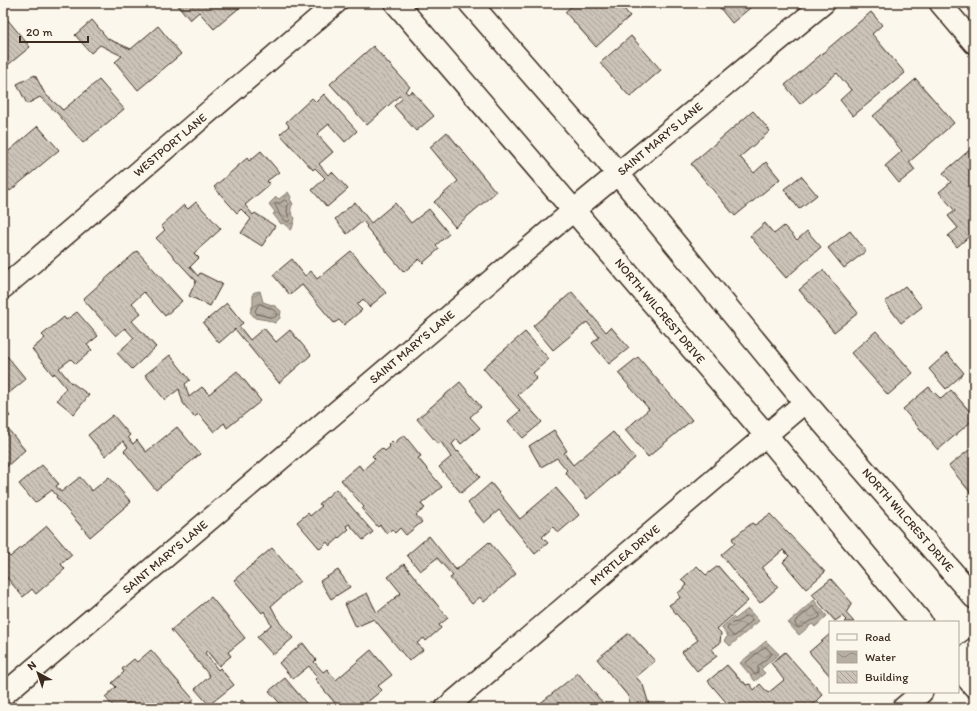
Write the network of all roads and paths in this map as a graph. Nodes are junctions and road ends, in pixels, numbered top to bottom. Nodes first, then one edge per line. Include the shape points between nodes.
1 (336, 3) edge
2 (396, 3) edge
3 (470, 3) edge
4 (824, 3) edge
5 (940, 3) edge
6 (974, 43) edge
7 (618, 174) junction
8 (574, 210) junction
9 (3, 288) edge
10 (805, 402) junction
11 (766, 435) junction
12 (974, 597) edge
13 (920, 621) edge
14 (974, 649) edge
15 (959, 661) edge
16 (959, 668) edge
17 (974, 686) edge
18 (921, 693) edge
19 (3, 695) edge
20 (446, 708) edge
21 (903, 708) edge

1 - 9 street, WESTPORT LANE
2 - 8 main road, NORTH WILCREST DRIVE
3 - 7 main road, NORTH WILCREST DRIVE
4 - 7 street, SAINT MARY'S LANE
5 - 6 street
7 - 8 street, SAINT MARY'S LANE
7 - 10 main road, NORTH WILCREST DRIVE
8 - 11 main road, NORTH WILCREST DRIVE
8 - 19 street, SAINT MARY'S LANE
10 - 11 street, MYRTLEA DRIVE
10 - 12 main road, NORTH WILCREST DRIVE
11 - 13 main road, NORTH WILCREST DRIVE
11 - 20 street, MYRTLEA DRIVE
14 - 15 street
16 - 17 main road
18 - 21 street

